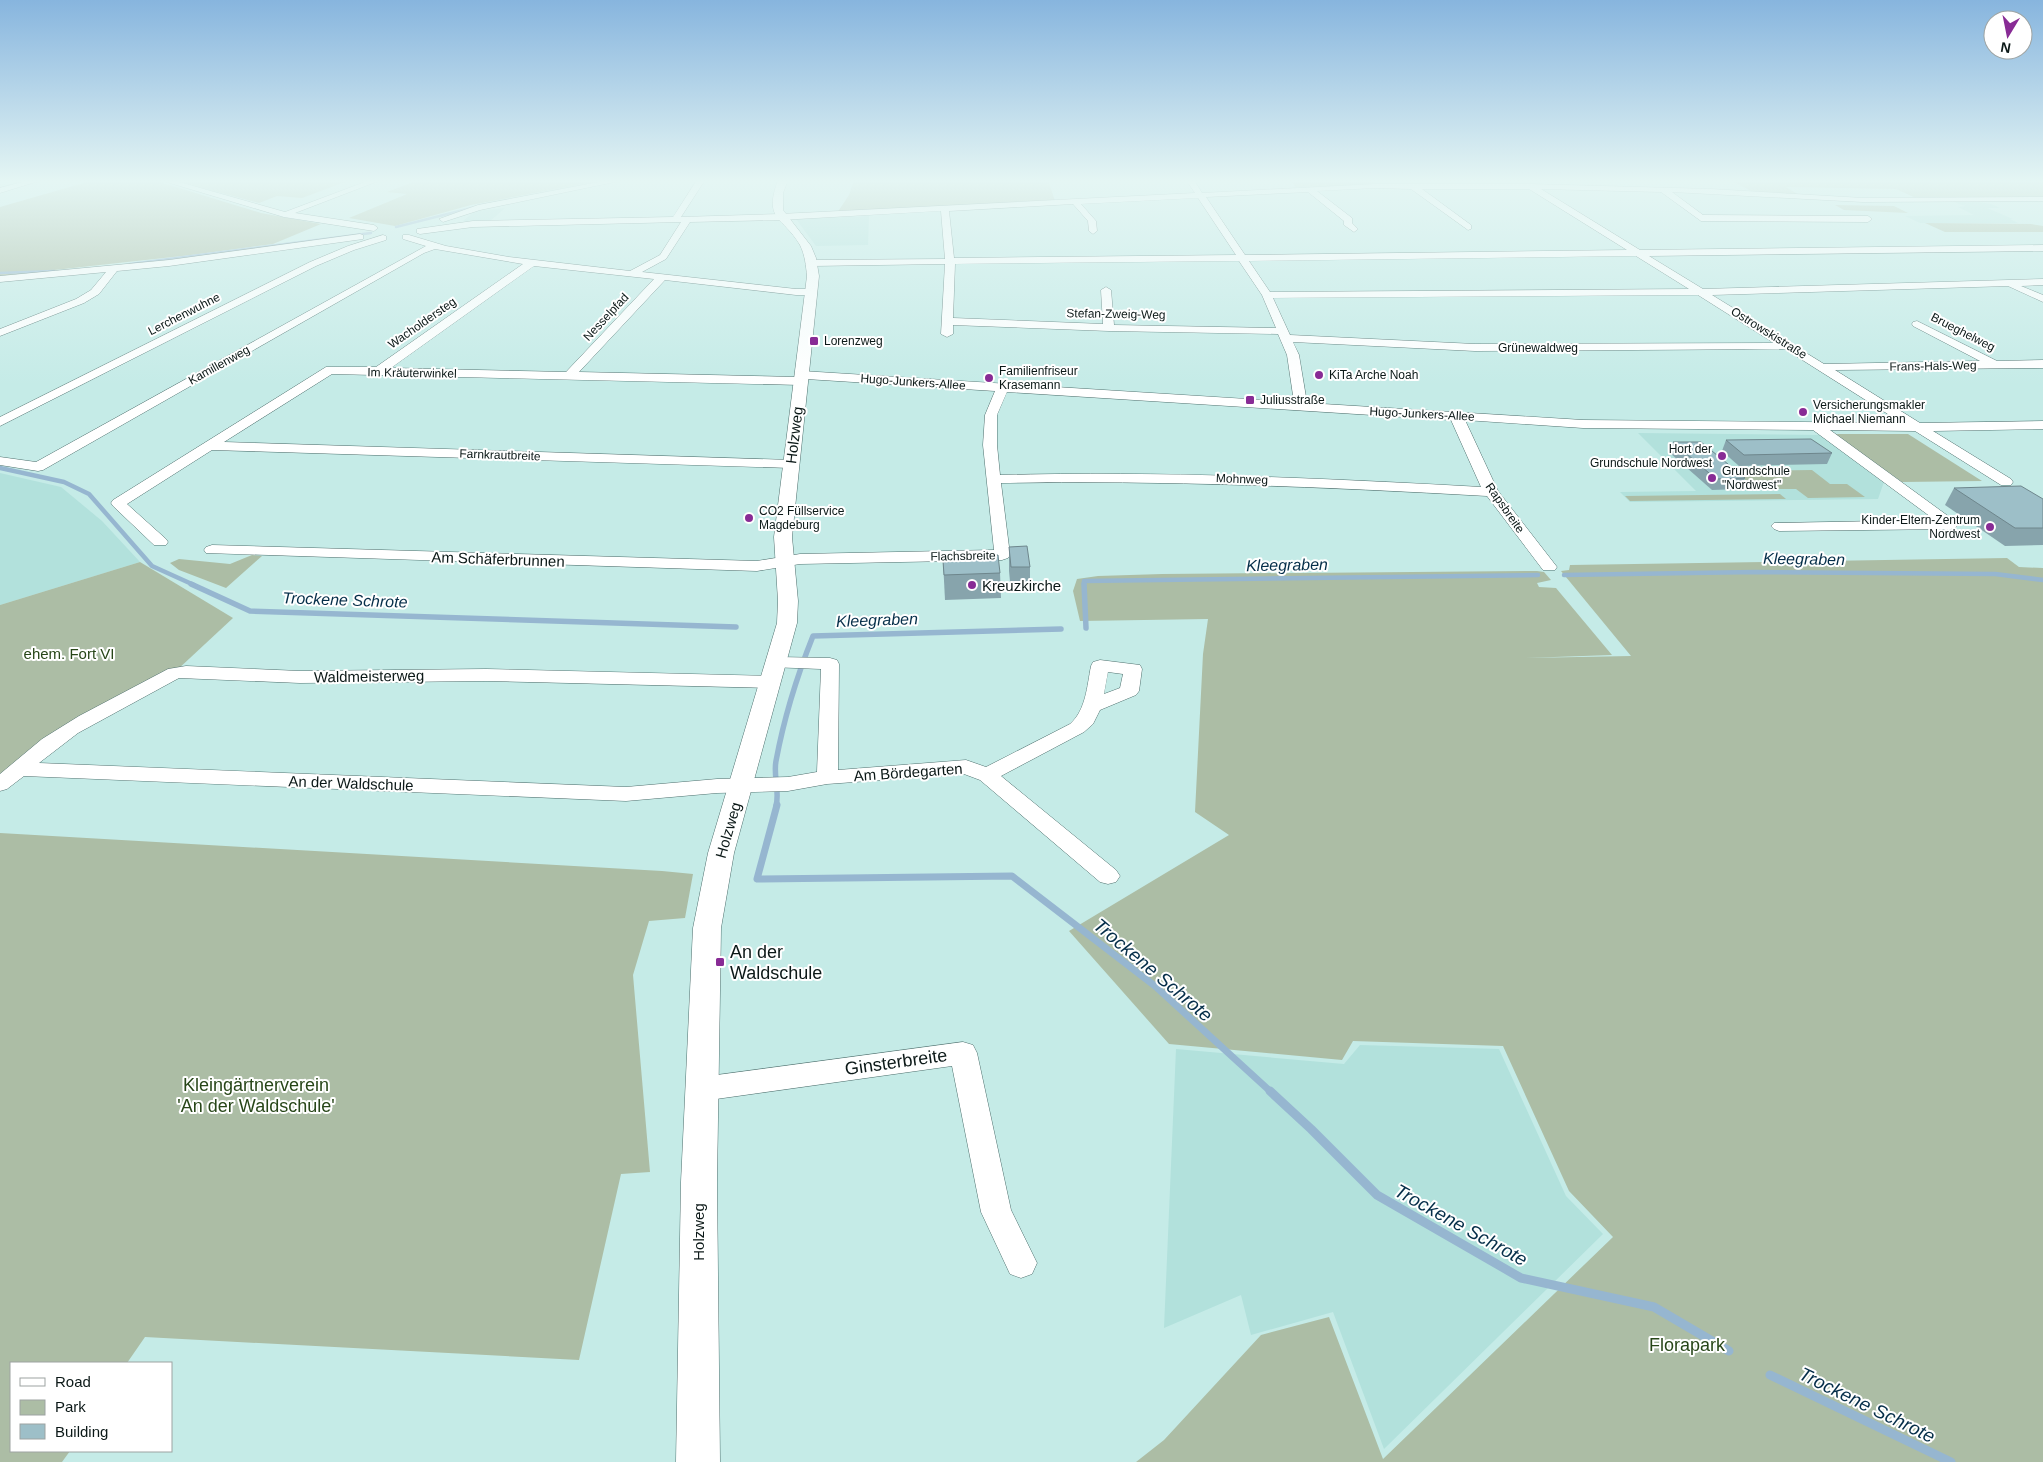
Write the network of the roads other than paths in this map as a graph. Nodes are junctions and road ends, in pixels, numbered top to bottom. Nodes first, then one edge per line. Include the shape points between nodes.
1 (282, 248) edge
2 (350, 248) edge
3 (428, 248) edge
4 (445, 248) edge
5 (668, 248) edge
6 (806, 248) edge
7 (948, 248) edge
8 (1236, 248) edge
9 (1630, 248) edge
10 (2025, 248) edge
11 (1638, 253) junction
12 (1242, 258) junction
13 (533, 262) junction
14 (950, 262) junction
15 (812, 263) junction
16 (113, 269) junction
17 (633, 273) junction
18 (664, 277) junction
19 (0, 279) edge
20 (2043, 282) edge
21 (2005, 283) junction
22 (1106, 290) dead end
23 (811, 292) junction
24 (1703, 292) junction
25 (1267, 295) junction
26 (2043, 299) edge
27 (947, 321) junction
28 (1917, 324) dead end
29 (1110, 328) junction
30 (0, 333) edge
31 (946, 335) dead end
32 (1285, 335) junction
33 (1789, 346) junction
34 (2043, 364) edge
35 (1996, 365) junction
36 (1824, 367) junction
37 (377, 372) junction
38 (568, 376) junction
39 (801, 378) junction
40 (1002, 388) junction
41 (1301, 407) junction
42 (1456, 416) junction
43 (0, 422) edge
44 (2043, 425) edge
45 (1816, 426) junction
46 (1917, 427) junction
47 (210, 446) junction
48 (0, 461) edge
49 (791, 464) junction
50 (993, 479) junction
51 (2006, 482) dead end
52 (1491, 492) junction
53 (1779, 526) dead end
54 (160, 542) dead end
55 (212, 550) dead end
56 (784, 561) junction
57 (1548, 567) dead end
58 (789, 668) junction
59 (1092, 706) dead end
60 (21, 769) junction
61 (987, 775) junction
62 (827, 778) junction
63 (0, 784) edge
64 (752, 785) junction
65 (1108, 876) dead end
66 (702, 1089) junction
67 (1021, 1263) dead end
68 (698, 1462) edge

1 - 16 street
2 - 43 street, Lerchenwuhne
3 - 48 street, Kamillenweg via 38,467
4 - 13 street
5 - 17 street via 662,257
6 - 15 street, Holzweg
7 - 14 street
8 - 12 street
9 - 11 street, Ostrowskistraße
10 - 11 street
11 - 12 street
11 - 24 street, Ostrowskistraße
12 - 14 street
12 - 25 street
13 - 17 street
13 - 37 street, Wacholdersteg
14 - 15 street
14 - 27 street
15 - 23 street, Holzweg
16 - 19 street
16 - 30 street via 95,292 80,301
17 - 18 street
18 - 23 street
18 - 38 street, Nesselpfad
20 - 21 street
21 - 24 street
21 - 26 street
22 - 29 street
23 - 39 street, Holzweg
24 - 25 street
24 - 33 street, Ostrowskistraße
25 - 32 street
27 - 29 street, Stefan-Zweig-Weg
27 - 31 street
28 - 35 street, Brueghelweg
29 - 32 street, Stefan-Zweig-Weg
32 - 33 street, Grünewaldweg via 1392,346
32 - 41 street
33 - 36 street, Ostrowskistraße
34 - 35 street, Frans-Hals-Weg
35 - 36 street, Frans-Hals-Weg
36 - 46 street, Ostrowskistraße
37 - 38 street, Im Kräuterwinkel
37 - 47 street, Im Kräuterwinkel via 330,370
38 - 39 street, Im Kräuterwinkel
39 - 40 street, Hugo-Junkers-Allee
39 - 49 street, Holzweg
40 - 41 street, Hugo-Junkers-Allee
40 - 50 street, Flachsbreite via 991,415
41 - 42 street, Hugo-Junkers-Allee
42 - 45 street, Hugo-Junkers-Allee via 1583,424
42 - 52 street, Rapsbreite
44 - 46 street, Hugo-Junkers-Allee
45 - 46 street, Hugo-Junkers-Allee
45 - 53 street via 1951,524
46 - 51 street, Ostrowskistraße
47 - 49 street, Farnkrautbreite
47 - 54 street, Im Kräuterwinkel via 118,504
49 - 56 street, Holzweg via 783,537
50 - 52 street, Mohnweg via 1228,478
50 - 56 street, Flachsbreite via 1002,555
52 - 57 street, Rapsbreite
55 - 56 street, Am Schäferbrunnen via 757,566
56 - 58 street, Holzweg via 789,609
58 - 60 street, Waldmeisterweg via 300,677 175,673 106,708 57,739
58 - 62 street via 830,664
58 - 64 street, Holzweg
59 - 61 street via 1086,720 1077,728
60 - 63 street, Waldmeisterweg
60 - 64 street, An der Waldschule via 626,794
61 - 62 street, Am Bördegarten via 966,767
61 - 65 street, Am Bördegarten
62 - 64 street, Am Bördegarten
64 - 66 street, Holzweg via 720,853 708,916
66 - 67 street, Ginsterbreite via 963,1053 996,1212
66 - 68 street, Holzweg via 698,1192

